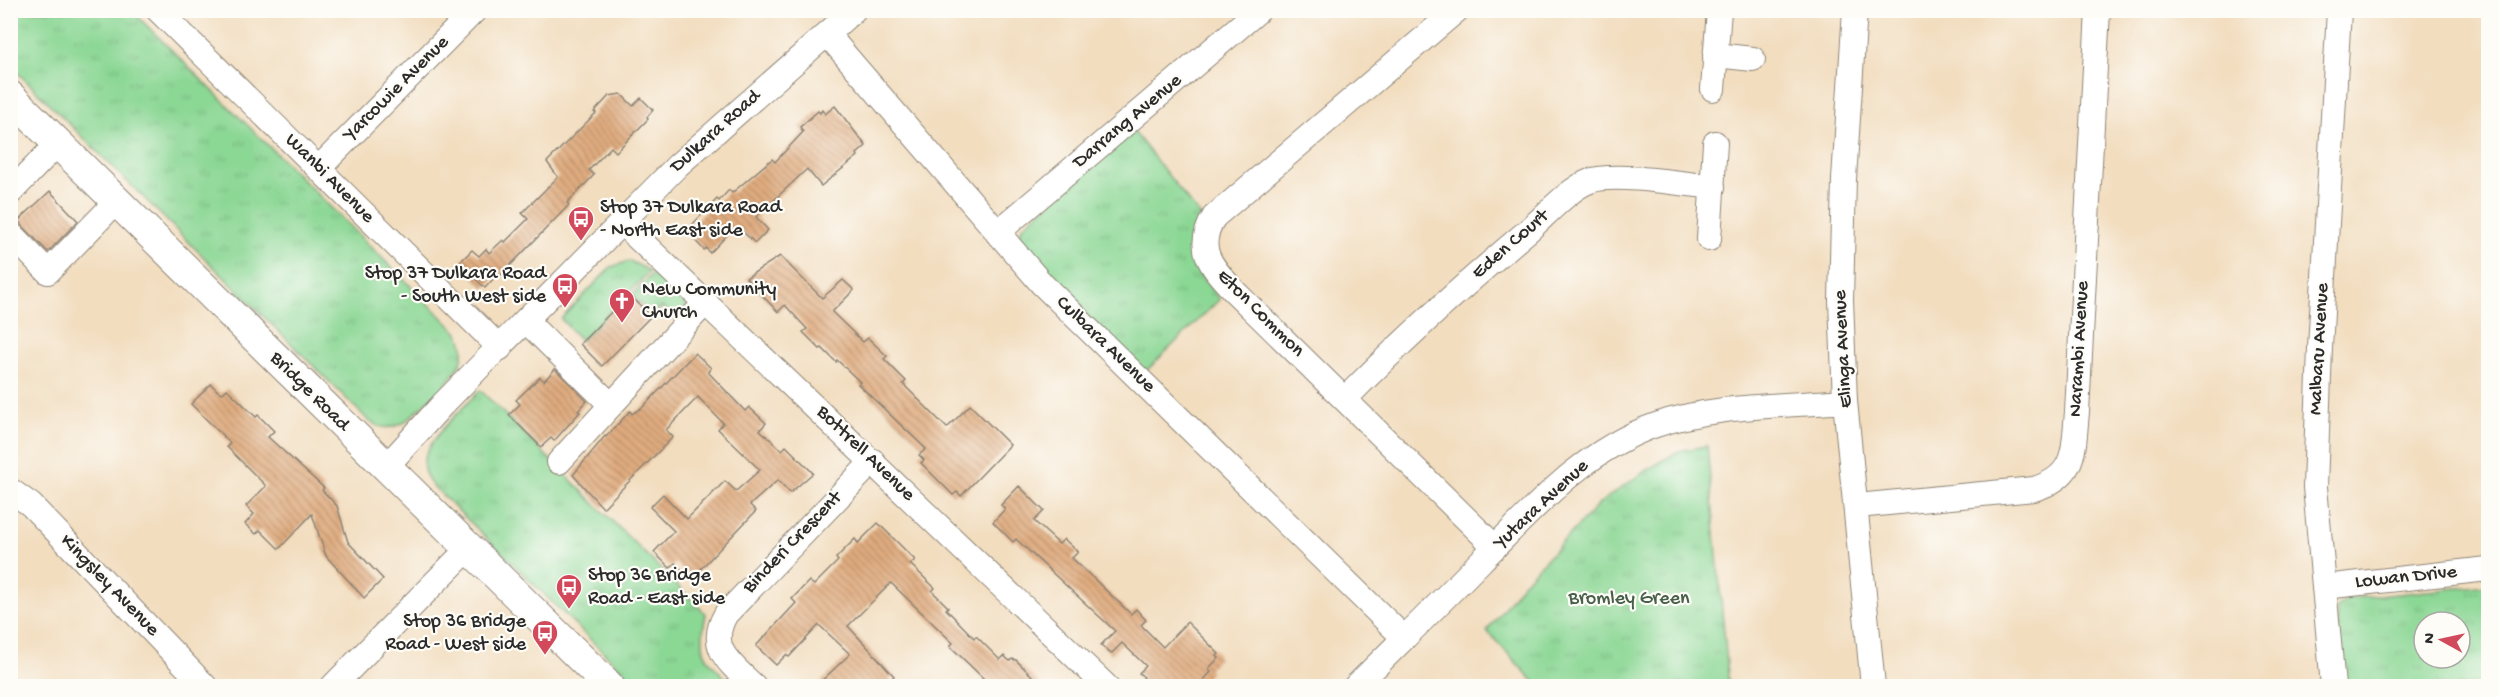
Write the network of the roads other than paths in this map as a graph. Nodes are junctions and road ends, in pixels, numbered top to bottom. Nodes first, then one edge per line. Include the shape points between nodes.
1 (158, 10) edge
2 (475, 10) edge
3 (854, 10) edge
4 (1259, 10) edge
5 (1457, 10) edge
6 (1719, 10) edge
7 (1855, 10) edge
8 (2098, 10) edge
9 (2339, 10) edge
10 (827, 33) junction
11 (1715, 56) junction
12 (1753, 59) dead end
13 (1713, 89) dead end
14 (10, 96) edge
15 (58, 143) junction
16 (1716, 143) dead end
17 (319, 168) junction
18 (1713, 187) junction
19 (10, 193) edge
20 (117, 202) junction
21 (623, 224) junction
22 (10, 233) edge
23 (997, 233) junction
24 (1709, 240) dead end
25 (706, 302) junction
26 (526, 321) junction
27 (500, 348) junction
28 (1345, 399) junction
29 (1845, 401) junction
30 (611, 405) junction
31 (873, 461) junction
32 (559, 462) dead end
33 (386, 467) junction
34 (10, 490) edge
35 (1857, 506) junction
36 (1495, 547) junction
37 (469, 548) junction
38 (2488, 569) edge
39 (2324, 587) junction
40 (1404, 638) junction
41 (205, 687) edge
42 (333, 687) edge
43 (609, 687) edge
44 (754, 687) edge
45 (1106, 687) edge
46 (1356, 687) edge
47 (1873, 687) edge
48 (2333, 687) edge

1 - 17 street, Wanbi Avenue
2 - 17 street, Yarcowie Avenue
3 - 10 street, Dulkara Road
4 - 23 street, Darrang Avenue
5 - 28 street, Eton Common via 1214,217 1208,230 1207,256 1215,271
6 - 11 street
7 - 29 street, Elinga Avenue via 1841,248
8 - 35 street, Narambi Avenue via 2077,412 2068,469 2051,484 2034,489
9 - 39 street, Malbaru Avenue via 2316,425 2315,487
10 - 21 street, Dulkara Road via 678,165
10 - 23 street, Culbara Avenue
11 - 12 street
11 - 13 street
14 - 15 main road, Bridge Road
15 - 19 street
15 - 20 main road, Bridge Road
16 - 18 street
17 - 27 street, Wanbi Avenue
18 - 24 street
18 - 28 street, Eden Court via 1616,177 1590,181 1467,283
20 - 22 street via 48,272
20 - 33 main road, Bridge Road
21 - 25 street, Bottrell Avenue
21 - 26 street, Dulkara Road
23 - 40 street, Culbara Avenue via 1042,284
25 - 30 street
25 - 31 street, Bottrell Avenue
26 - 27 street, Dulkara Road
26 - 30 street
27 - 33 street, Dulkara Road
28 - 36 street, Eton Common
29 - 35 street, Elinga Avenue
29 - 36 street, Yutara Avenue via 1716,413 1674,420 1639,432 1574,471
30 - 32 street
31 - 44 street, Binderi Crescent via 720,623 718,641 722,652
31 - 45 street, Bottrell Avenue
33 - 37 main road, Bridge Road
34 - 41 street, Kingsley Avenue via 31,505
35 - 47 street, Elinga Avenue
36 - 40 street, Yutara Avenue
37 - 42 street
37 - 43 main road, Bridge Road
38 - 39 street, Lowan Drive
39 - 48 street, Malbaru Avenue
40 - 46 street, Yutara Avenue

